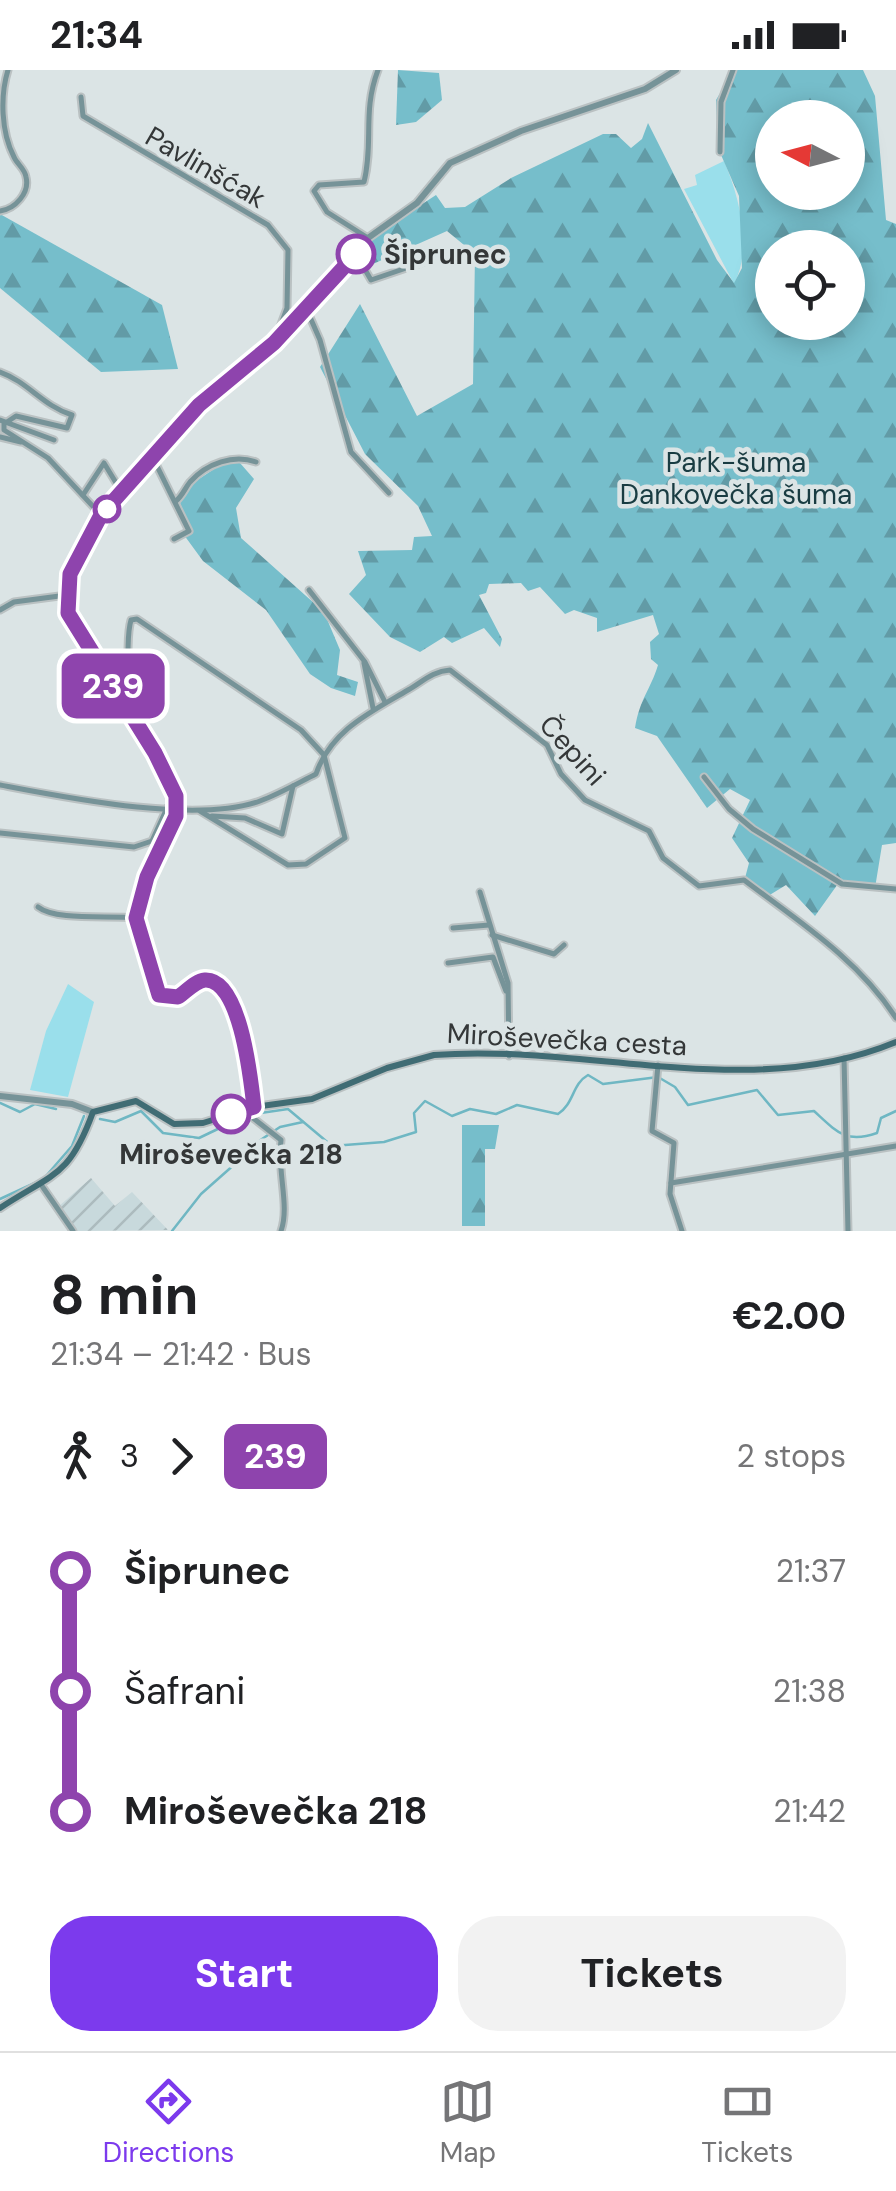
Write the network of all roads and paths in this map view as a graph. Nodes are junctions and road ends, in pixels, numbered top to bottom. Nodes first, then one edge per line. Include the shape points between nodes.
1 (8, 70) edge
2 (378, 70) edge
3 (676, 70) edge
4 (733, 70) edge
5 (81, 97) dead end
6 (720, 152) dead end
7 (0, 211) edge
8 (368, 238) junction
9 (356, 254) junction
10 (428, 261) dead end
11 (306, 308) junction
12 (274, 343) junction
13 (0, 372) edge
14 (3, 421) edge
15 (0, 437) edge
16 (54, 440) dead end
17 (24, 442) junction
18 (154, 460) junction
19 (256, 462) dead end
20 (122, 492) junction
21 (389, 492) dead end
22 (84, 495) junction
23 (176, 501) junction
24 (101, 515) junction
25 (174, 539) dead end
26 (309, 590) dead end
27 (67, 595) junction
28 (0, 610) edge
29 (364, 660) junction
30 (114, 689) junction
31 (386, 703) junction
32 (373, 708) junction
33 (324, 755) junction
34 (704, 777) dead end
35 (0, 785) edge
36 (293, 786) junction
37 (177, 807) junction
38 (166, 808) junction
39 (198, 810) junction
40 (209, 816) junction
41 (0, 833) edge
42 (896, 889) edge
43 (480, 892) dead end
44 (38, 907) dead end
45 (136, 918) junction
46 (490, 925) junction
47 (453, 928) dead end
48 (492, 934) junction
49 (564, 944) dead end
50 (448, 962) dead end
51 (507, 994) junction
52 (896, 1018) edge
53 (896, 1042) edge
54 (844, 1055) junction
55 (509, 1056) junction
56 (658, 1065) junction
57 (1, 1096) edge
58 (93, 1112) junction
59 (253, 1112) junction
60 (896, 1146) edge
61 (848, 1155) junction
62 (671, 1183) junction
63 (42, 1186) junction
64 (0, 1208) edge
65 (73, 1231) edge
66 (281, 1231) edge
67 (682, 1231) edge
68 (848, 1231) edge

1 - 7 street via 2,116 26,186 16,204
2 - 8 street via 366,117 364,182 319,184 314,191 327,212
3 - 8 street via 645,89 457,158 416,203
4 - 6 street via 721,102
5 - 12 street, Pavlinšćak via 82,116 268,225 288,250 287,308
8 - 9 street
9 - 10 street via 370,280
9 - 11 street
11 - 12 street
11 - 21 street via 352,452
12 - 18 street via 199,405
13 - 14 street via 30,384 52,407 72,415 67,428 16,416
14 - 16 street
14 - 17 street via 4,430
15 - 17 street
17 - 22 street
18 - 20 street
18 - 23 street
19 - 23 street via 240,456 221,461
20 - 22 street via 104,463
20 - 24 street
22 - 24 street
23 - 25 street via 189,532
24 - 27 street via 80,550
26 - 29 street
27 - 28 street
27 - 30 street via 68,613
29 - 31 street
29 - 32 street
30 - 33 street via 128,670 128,629 137,619 301,730
30 - 37 street via 170,780
31 - 32 street
31 - 52 street, Čepini via 450,670 547,744 561,774 585,800 649,831 662,858 699,886 744,880 867,980
32 - 33 street
33 - 36 street via 316,774
33 - 40 street via 345,838 306,864 274,859
34 - 42 street via 762,836 842,884
35 - 38 street
36 - 39 street via 257,802
36 - 40 street via 282,834 245,818
37 - 38 street
37 - 39 street
37 - 45 street
38 - 41 street via 152,841 134,847
39 - 40 street
43 - 46 street
44 - 45 street via 61,918
45 - 59 street via 159,995 178,997 205,980 220,986 244,1033
46 - 47 street
46 - 48 street
48 - 49 street via 554,954
48 - 51 street
50 - 51 street via 493,958
51 - 55 street
53 - 54 main road, Miroševečka cesta
54 - 56 main road, Miroševečka cesta via 741,1069
54 - 61 street
55 - 56 main road, Miroševečka cesta
55 - 59 main road, Miroševečka cesta via 434,1055 312,1100
56 - 62 street via 652,1130 674,1143
57 - 58 street
58 - 59 main road, Miroševečka cesta via 136,1101 179,1126
58 - 63 main road via 80,1146
59 - 66 street via 281,1143
60 - 61 street
61 - 62 street
61 - 68 street
62 - 67 street
63 - 64 main road
63 - 65 street

